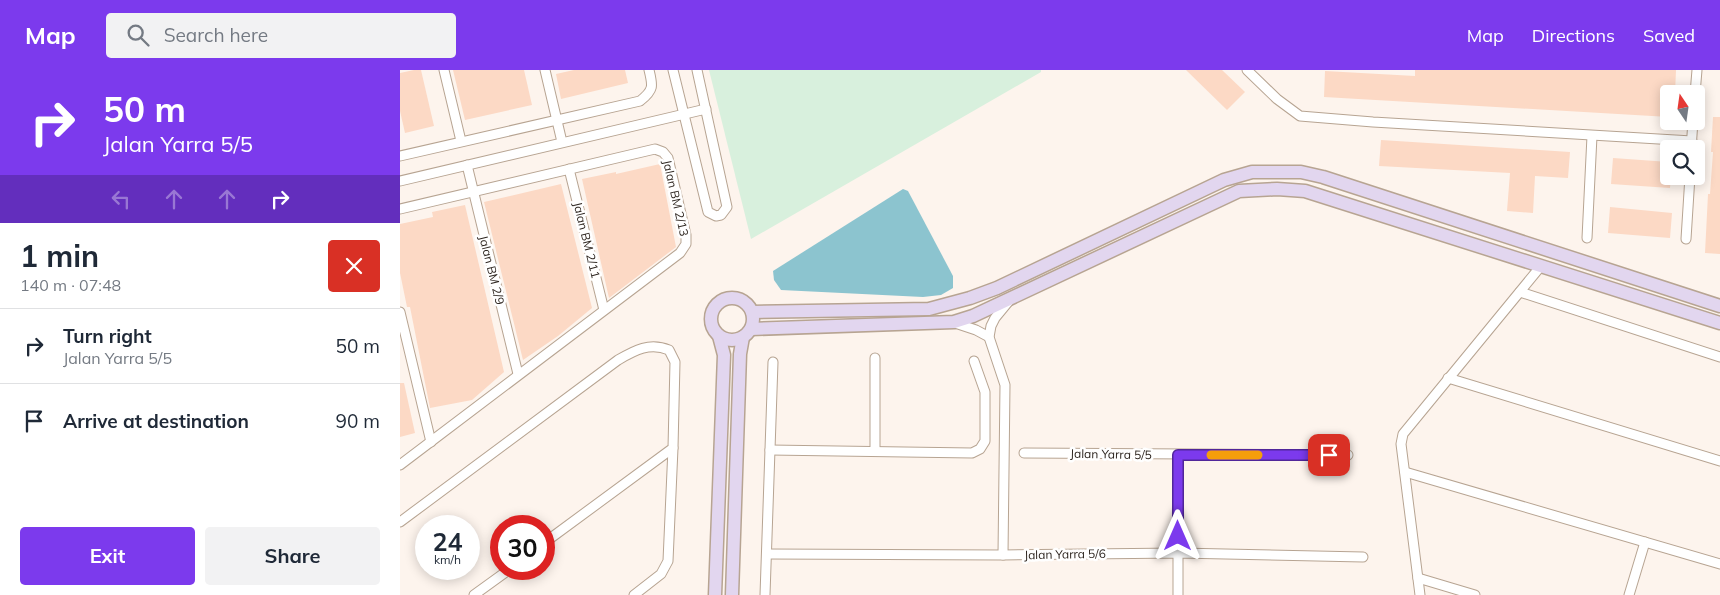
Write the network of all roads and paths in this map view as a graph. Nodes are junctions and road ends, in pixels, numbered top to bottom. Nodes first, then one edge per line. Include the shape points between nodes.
1 (444, 70) edge
2 (545, 70) edge
3 (649, 70) edge
4 (673, 70) edge
5 (697, 70) edge
6 (1247, 70) edge
7 (1697, 70) edge
8 (1696, 85) edge
9 (706, 109) junction
10 (683, 115) junction
11 (556, 120) junction
12 (1592, 136) junction
13 (460, 142) junction
14 (562, 142) junction
15 (1660, 142) edge
16 (400, 156) edge
17 (467, 165) junction
18 (569, 169) junction
19 (400, 181) edge
20 (1689, 185) edge
21 (473, 192) junction
22 (400, 209) edge
23 (1587, 238) dead end
24 (1686, 239) dead end
25 (1541, 266) junction
26 (1520, 292) junction
27 (1010, 299) junction
28 (1720, 306) edge
29 (604, 310) junction
30 (400, 312) edge
31 (753, 312) junction
32 (949, 322) junction
33 (1720, 324) edge
34 (747, 333) junction
35 (719, 336) junction
36 (989, 337) junction
37 (1720, 357) edge
38 (875, 358) dead end
39 (974, 361) dead end
40 (773, 362) dead end
41 (518, 374) junction
42 (1448, 378) junction
43 (431, 442) junction
44 (673, 448) junction
45 (770, 450) junction
46 (874, 451) junction
47 (1024, 453) dead end
48 (1178, 455) junction
49 (1348, 455) dead end
50 (1720, 461) edge
51 (400, 464) edge
52 (1405, 472) junction
53 (400, 522) edge
54 (555, 535) edge
55 (1645, 542) junction
56 (1179, 553) junction
57 (767, 554) junction
58 (1003, 555) junction
59 (1363, 557) dead end
60 (1720, 564) edge
61 (1418, 578) junction
62 (495, 580) edge
63 (474, 595) edge
64 (634, 595) edge
65 (715, 595) edge
66 (732, 595) edge
67 (765, 595) edge
68 (1178, 595) edge
69 (1420, 595) edge
70 (1475, 595) edge
71 (1629, 595) edge

1 - 13 street
2 - 11 street
3 - 11 street via 650,93 640,101
4 - 10 street
5 - 9 street
6 - 12 street via 1300,116
7 - 8 street
9 - 10 street
9 - 10 street via 727,207 721,215 708,212
10 - 14 street
11 - 13 street
11 - 14 street
12 - 15 street
12 - 23 street
13 - 16 street
14 - 17 street
17 - 19 street
17 - 21 street, Jalan BM 2/9
18 - 21 street
18 - 29 street, Jalan BM 2/11
18 - 29 street, Jalan BM 2/13 via 655,149 668,158 686,244 680,253
20 - 24 street
21 - 22 street
21 - 41 street, Jalan BM 2/9
25 - 26 street
25 - 27 street via 1306,191 1239,191
25 - 33 street
26 - 37 street
26 - 42 street
27 - 32 street via 973,316
27 - 36 street via 995,318
28 - 31 street via 1323,177 1301,172 1252,172 1224,180 997,288 962,300 929,309
29 - 41 street
30 - 43 street
31 - 34 street via 754,319
31 - 35 street via 744,300 723,299 710,317
32 - 34 street
32 - 36 street
34 - 35 street via 731,340
34 - 66 street via 740,354
35 - 65 street via 724,355
36 - 58 street via 1005,385
38 - 46 street
39 - 46 street via 985,392 985,441 980,449 972,452
40 - 45 street
41 - 43 street
42 - 50 street
42 - 52 street via 1402,434
43 - 51 street
44 - 53 street via 675,362 669,350 659,346 636,349
44 - 54 street
44 - 64 street via 668,561 661,574
45 - 46 street
45 - 57 street
47 - 48 street, Jalan Yarra 5/5
48 - 49 street, Jalan Yarra 5/5
48 - 56 street
52 - 55 street
52 - 61 street
55 - 60 street
55 - 71 street
56 - 58 street, Jalan Yarra 5/6
56 - 59 street, Jalan Yarra 5/6
56 - 68 street
57 - 58 street, Jalan Yarra 5/6
57 - 67 street
61 - 69 street
61 - 70 street
62 - 63 street

